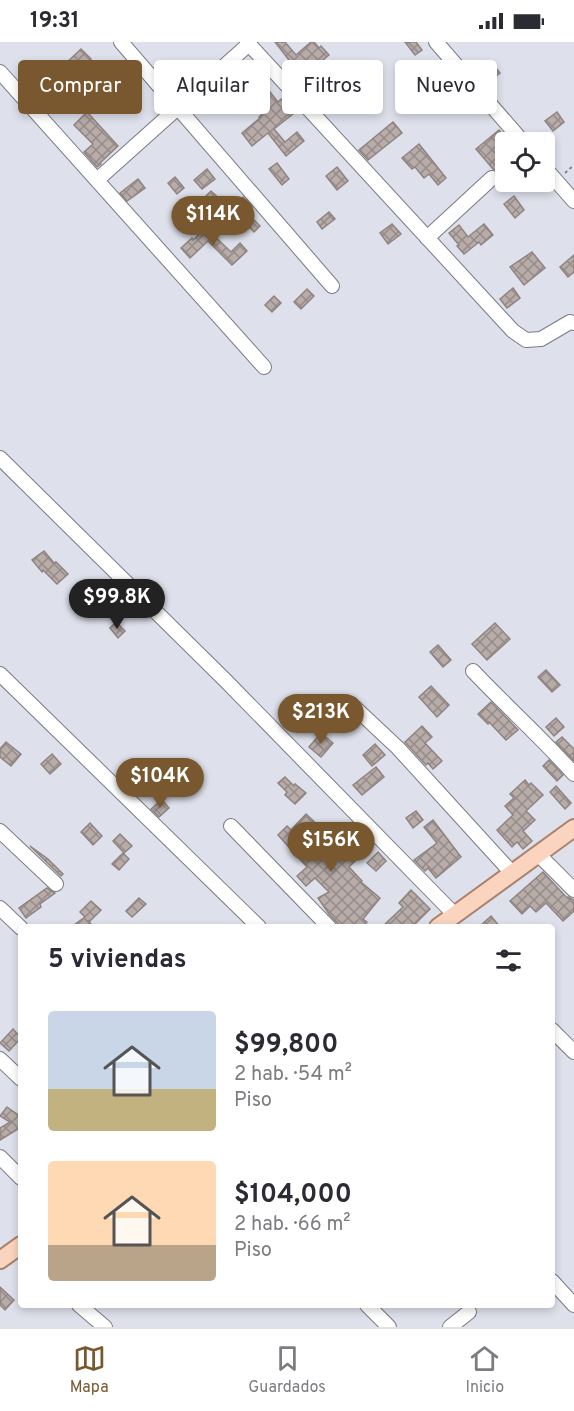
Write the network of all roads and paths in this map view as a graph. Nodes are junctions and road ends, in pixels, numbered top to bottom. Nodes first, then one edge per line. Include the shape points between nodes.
1 (121, 42) edge
2 (436, 42) edge
3 (248, 43) edge
4 (230, 60) edge
5 (0, 72) edge
6 (154, 80) edge
7 (171, 114) edge
8 (183, 114) edge
9 (514, 132) edge
10 (492, 178) dead end
11 (555, 179) edge
12 (97, 180) junction
13 (574, 201) edge
14 (427, 238) junction
15 (332, 286) dead end
16 (574, 323) edge
17 (264, 367) dead end
18 (0, 458) edge
19 (473, 671) dead end
20 (0, 674) edge
21 (351, 704) dead end
22 (574, 774) edge
23 (231, 826) dead end
24 (574, 828) edge
25 (0, 831) edge
26 (538, 854) junction
27 (512, 873) junction
28 (56, 884) dead end
29 (574, 891) edge
30 (0, 908) edge
31 (455, 915) junction
32 (256, 924) edge
33 (326, 924) edge
34 (444, 924) edge
35 (18, 925) edge
36 (555, 1033) edge
37 (574, 1052) edge
38 (0, 1059) edge
39 (18, 1076) edge
40 (0, 1157) edge
41 (18, 1175) edge
42 (18, 1251) edge
43 (0, 1260) edge
44 (555, 1284) edge
45 (574, 1305) edge
46 (83, 1308) edge
47 (370, 1308) edge
48 (469, 1312) dead end
49 (105, 1327) edge
50 (389, 1327) edge
51 (450, 1327) edge

1 - 6 street
2 - 9 street
3 - 4 street
3 - 14 street
5 - 12 street
7 - 12 street
8 - 15 street
10 - 14 street
11 - 13 street
12 - 17 street
14 - 16 street via 513,331 526,340 541,339
18 - 31 street
19 - 22 street
20 - 32 street
21 - 27 street via 398,748
23 - 33 street
24 - 26 main road
25 - 28 street
26 - 27 main road
26 - 29 street
27 - 31 main road
30 - 35 street
31 - 34 main road
36 - 37 street
38 - 39 street
40 - 41 street
42 - 43 main road
44 - 45 street
46 - 49 street
47 - 50 street
48 - 51 street

